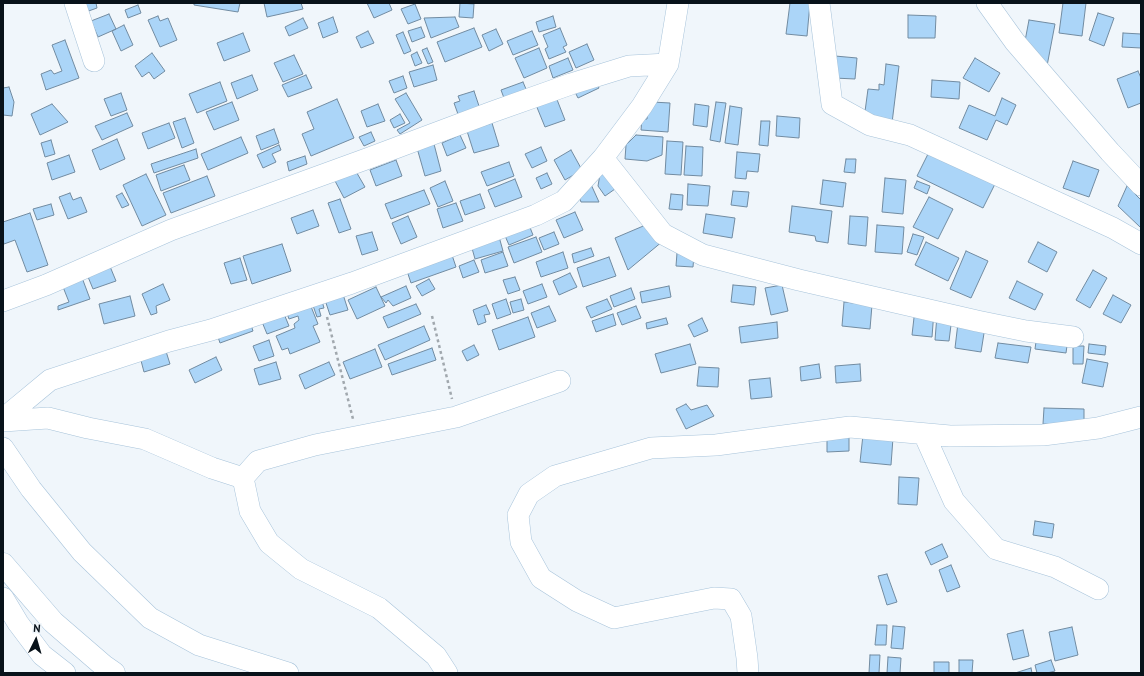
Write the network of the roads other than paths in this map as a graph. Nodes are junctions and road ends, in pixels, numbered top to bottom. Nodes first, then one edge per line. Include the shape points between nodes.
1 (75, 3) edge
2 (678, 3) edge
3 (819, 3) edge
4 (987, 3) edge
5 (94, 61) dead end
6 (668, 64) junction
7 (603, 158) junction
8 (1141, 185) edge
9 (1141, 244) edge
10 (3, 301) edge
11 (1073, 337) dead end
12 (560, 381) dead end
13 (1141, 417) edge
14 (3, 420) edge
15 (924, 434) junction
16 (3, 448) edge
17 (243, 478) junction
18 (3, 564) edge
19 (3, 582) edge
20 (1098, 589) dead end
21 (3, 598) edge
22 (53, 622) junction
23 (65, 673) edge
24 (114, 673) edge
25 (288, 673) edge
26 (447, 673) edge
27 (748, 673) edge

1 - 5 street
2 - 6 street
3 - 9 street via 832,104 870,124 910,135 1114,228
4 - 8 street via 1014,42
6 - 7 street via 642,106
6 - 10 street via 629,66 492,112 172,230
7 - 11 street via 663,234 703,255 977,321
7 - 14 street via 564,201 536,216 352,283 50,380
12 - 17 street via 456,417 315,445 258,461
13 - 15 street via 1098,428 1043,436
14 - 17 street via 48,418 145,439 212,468
15 - 20 street via 954,501 996,549 1055,567
15 - 27 street via 850,427 716,445 651,448 555,476 529,494 518,515 521,542 541,578 577,601 614,618 714,598 731,599 741,616
16 - 25 street via 31,489 82,552 150,618 199,645
17 - 26 street via 250,511 269,543 301,569 379,608 436,656
18 - 22 street
19 - 22 street
21 - 23 street via 42,655
22 - 24 street

